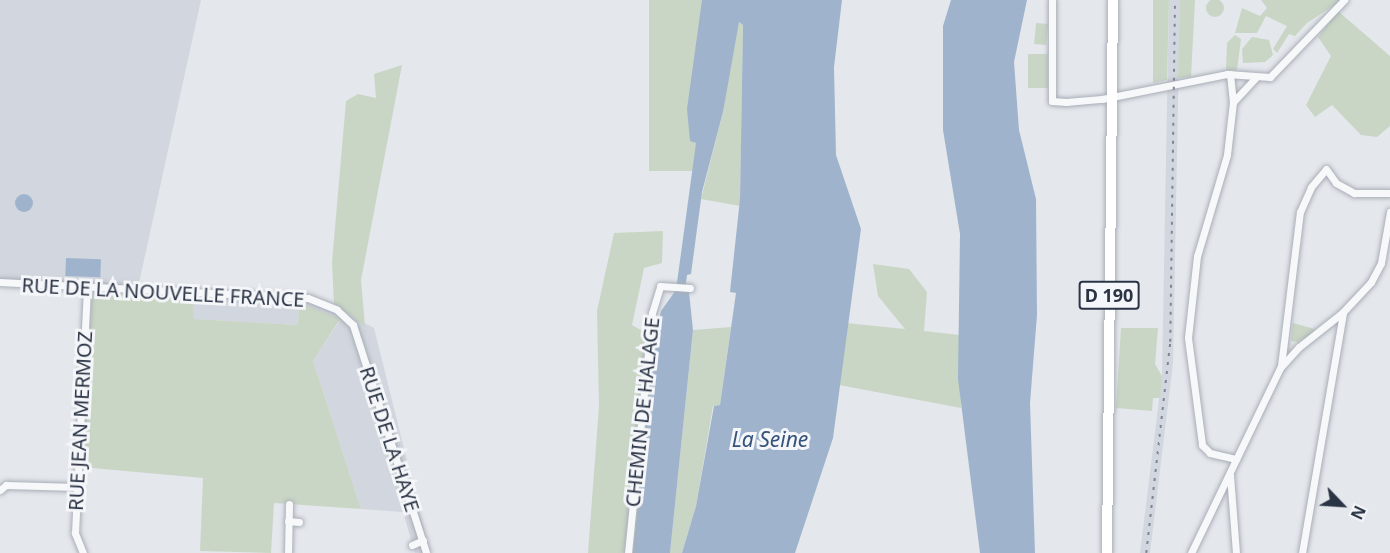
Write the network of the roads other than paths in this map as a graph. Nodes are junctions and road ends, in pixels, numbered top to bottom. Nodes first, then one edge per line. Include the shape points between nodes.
1 (1052, 0) edge
2 (1108, 0) edge
3 (1113, 0) edge
4 (1344, 0) edge
5 (1229, 74) junction
6 (1255, 78) junction
7 (1110, 98) junction
8 (1233, 102) junction
9 (1390, 193) edge
10 (1390, 212) edge
11 (0, 282) edge
12 (87, 286) junction
13 (690, 288) dead end
14 (1342, 317) junction
15 (353, 325) joint
16 (1280, 368) junction
17 (1236, 459) junction
18 (1230, 472) junction
19 (77, 487) junction
20 (0, 490) edge
21 (289, 504) dead end
22 (288, 521) junction
23 (299, 522) dead end
24 (423, 540) junction
25 (412, 545) dead end
26 (83, 553) edge
27 (288, 553) edge
28 (426, 553) edge
29 (628, 553) edge
30 (1107, 553) edge
31 (1191, 553) edge
32 (1236, 553) edge
33 (1302, 553) edge

1 - 7 street via 1052,101
2 - 7 main road, D 190
3 - 7 main road, D 190
4 - 6 street via 1270,77
5 - 6 street
5 - 7 street
5 - 8 street
6 - 8 street
7 - 30 main road, D 190
8 - 17 street via 1227,155 1197,256 1188,338 1202,445 1210,453
9 - 16 street via 1354,193 1336,183 1326,169 1311,187 1300,212
10 - 14 street via 1379,268
11 - 12 street, RUE DE LA NOUVELLE FRANCE
12 - 15 street, RUE DE LA NOUVELLE FRANCE via 308,298 337,310
12 - 19 street, RUE JEAN MERMOZ
13 - 29 street, CHEMIN DE HALAGE via 660,286 652,313
14 - 16 street via 1299,347
14 - 33 street
15 - 24 street, RUE DE LA HAYE
16 - 17 street
17 - 18 street
18 - 31 street
18 - 32 street
19 - 20 street via 6,485
19 - 26 street, RUE JEAN MERMOZ via 75,533
21 - 22 street
22 - 23 street
22 - 27 street
24 - 25 street
24 - 28 street, RUE DE LA HAYE

